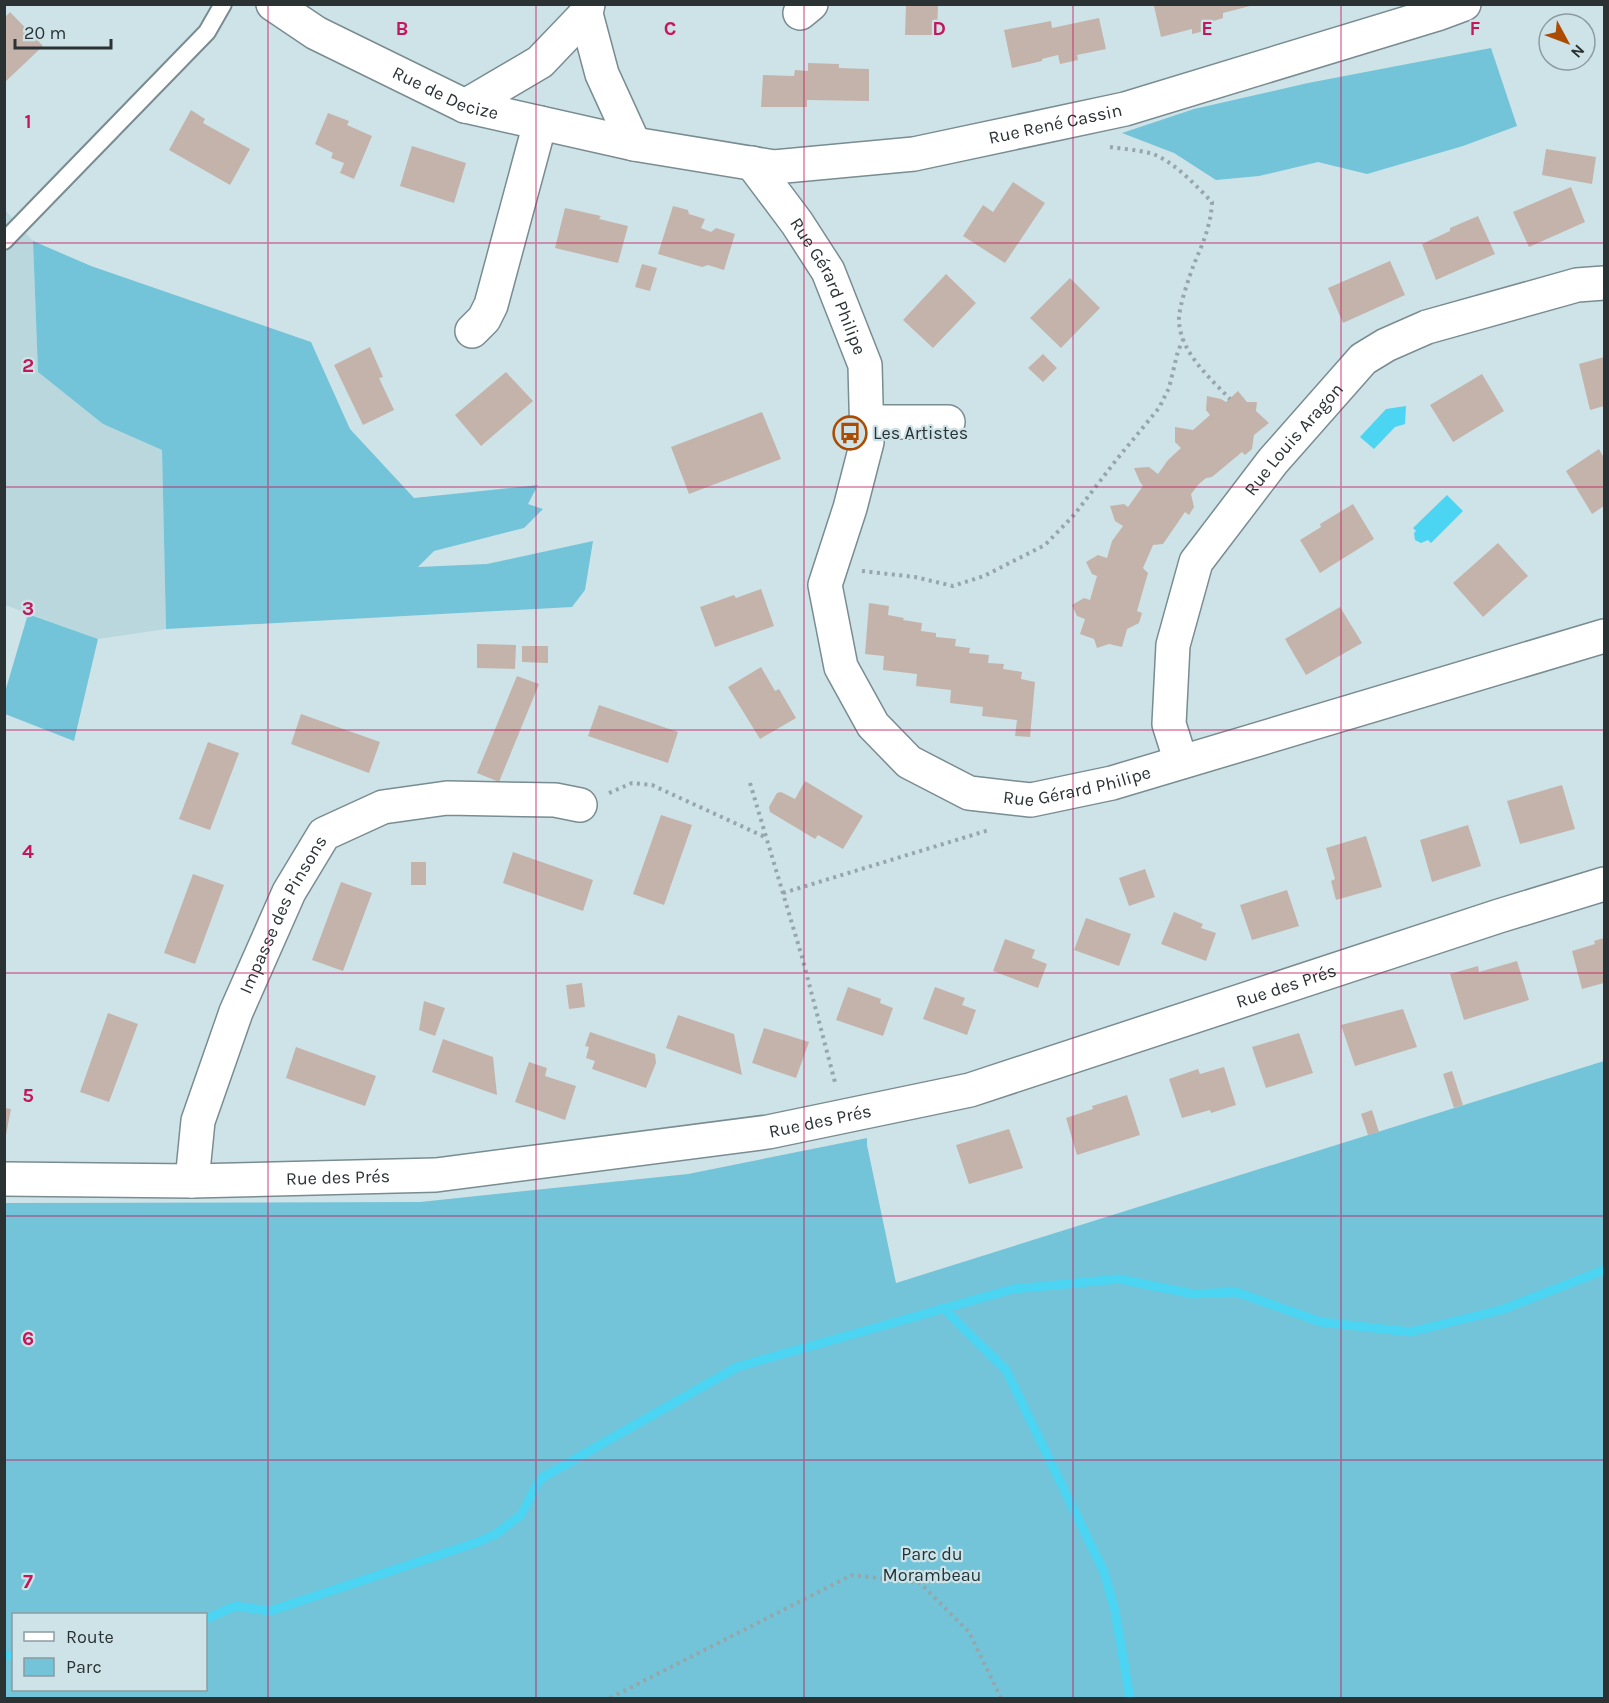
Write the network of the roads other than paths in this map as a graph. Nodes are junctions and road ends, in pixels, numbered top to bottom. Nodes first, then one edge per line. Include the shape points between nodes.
1 (223, 4) edge
2 (273, 4) edge
3 (1464, 4) edge
4 (587, 9) edge
5 (465, 106) junction
6 (540, 123) junction
7 (634, 144) junction
8 (752, 163) junction
9 (4, 241) edge
10 (1605, 283) edge
11 (472, 331) dead end
12 (867, 422) junction
13 (948, 422) dead end
14 (1605, 636) edge
15 (1181, 762) junction
16 (580, 805) road end
17 (1605, 885) edge
18 (4, 1179) edge
19 (192, 1181) junction

1 - 9 lane via 207,32
2 - 5 street, Rue de Decize via 316,33
3 - 8 street, Rue René Cassin via 1125,109 914,154 774,167
4 - 5 street via 540,62
4 - 7 street via 602,74
5 - 6 street, Rue de Decize
6 - 7 street, Rue de Decize
6 - 11 street via 491,305
7 - 8 street, Rue René Cassin
8 - 12 street, Rue Gérard Philipe via 828,271 865,365
10 - 15 street, Rue Louis Aragon via 1577,285 1427,327 1363,359 1273,461 1196,562 1173,645 1169,724
12 - 13 street
12 - 15 street, Rue Gérard Philipe via 867,442 850,508 825,585 842,667 873,725 909,762 969,793 1009,798 1031,800 1112,783
14 - 15 street, Rue Gérard Philipe
16 - 19 street, Impasse des Pinsons via 555,800 447,798 383,807 324,834 289,892 236,1012 198,1121
17 - 19 street, Rue des Prés via 1499,916 970,1090 768,1132 436,1175
18 - 19 street, Rue des Prés

